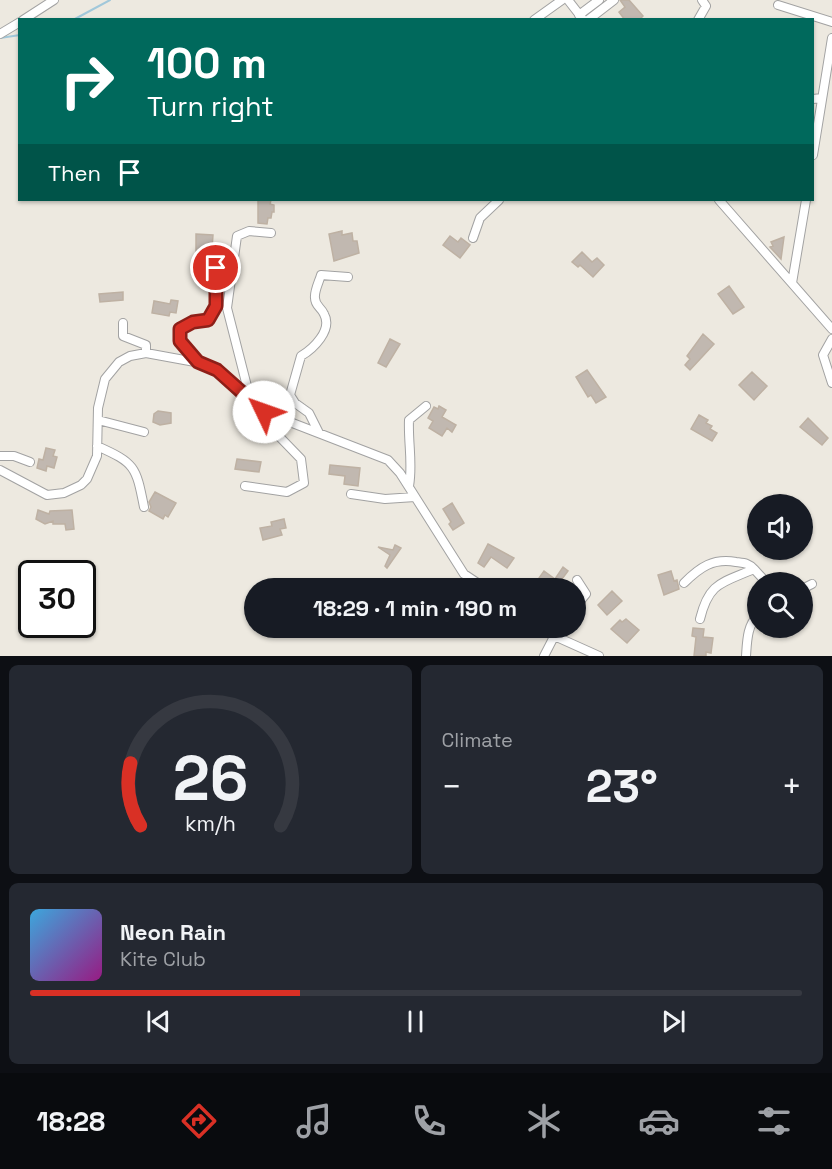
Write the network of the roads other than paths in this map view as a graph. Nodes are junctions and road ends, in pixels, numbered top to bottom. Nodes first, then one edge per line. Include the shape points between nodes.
1 (54, 0) edge
2 (562, 0) edge
3 (568, 0) edge
4 (599, 0) edge
5 (614, 0) edge
6 (702, 0) edge
7 (778, 5) dead end
8 (581, 17) edge
9 (26, 18) edge
10 (537, 18) edge
11 (591, 18) edge
12 (699, 18) edge
13 (832, 22) edge
14 (18, 23) edge
15 (1, 31) edge
16 (832, 38) edge
17 (831, 48) edge
18 (822, 98) junction
19 (814, 99) edge
20 (816, 116) edge
21 (814, 142) edge
22 (498, 201) edge
23 (720, 201) edge
24 (806, 201) edge
25 (271, 233) dead end
26 (473, 238) dead end
27 (216, 268) dead end
28 (348, 277) dead end
29 (792, 283) junction
30 (123, 323) dead end
31 (832, 329) edge
32 (832, 339) edge
33 (146, 353) junction
34 (198, 362) junction
35 (832, 383) edge
36 (250, 399) junction
37 (426, 406) dead end
38 (271, 415) junction
39 (98, 420) junction
40 (144, 432) dead end
41 (319, 433) junction
42 (97, 446) junction
43 (0, 456) edge
44 (30, 462) dead end
45 (0, 470) edge
46 (244, 486) dead end
47 (409, 486) junction
48 (351, 494) dead end
49 (415, 497) junction
50 (144, 507) dead end
51 (754, 569) junction
52 (757, 572) edge
53 (470, 578) edge
54 (684, 583) dead end
55 (700, 619) dead end
56 (554, 638) edge
57 (559, 638) edge
58 (747, 638) edge
59 (544, 656) edge
60 (599, 656) edge
61 (746, 656) edge

1 - 9 street
2 - 10 street
3 - 8 street
4 - 8 street
5 - 11 street
6 - 12 street via 706,6
7 - 13 street
14 - 15 street
16 - 17 street
17 - 18 street
18 - 19 street
18 - 20 street
20 - 21 street
22 - 26 street via 480,218
23 - 29 street
24 - 29 street
25 - 36 street via 249,231 237,236 230,276 227,308
27 - 34 street via 216,306 208,320 180,329 180,341
28 - 41 street via 321,275 314,295 326,325 314,348 301,356 290,394 309,413
29 - 31 street
30 - 33 street via 123,336 146,345
32 - 35 street via 823,355
33 - 34 street
33 - 39 street via 124,359 108,374 101,389
34 - 36 street via 217,370
36 - 38 street
37 - 47 street via 409,420
38 - 41 street
38 - 46 street via 270,426 301,459 304,483 287,492
39 - 40 street
39 - 42 street
41 - 47 street via 388,460
42 - 45 street via 87,480 64,493 47,495
42 - 50 street via 127,459 138,477
43 - 44 street
47 - 49 street
48 - 49 street via 386,499
49 - 53 street
51 - 52 street
51 - 54 street via 749,564 710,562
51 - 55 street via 715,586 705,600
56 - 59 street
57 - 60 street
58 - 61 street

